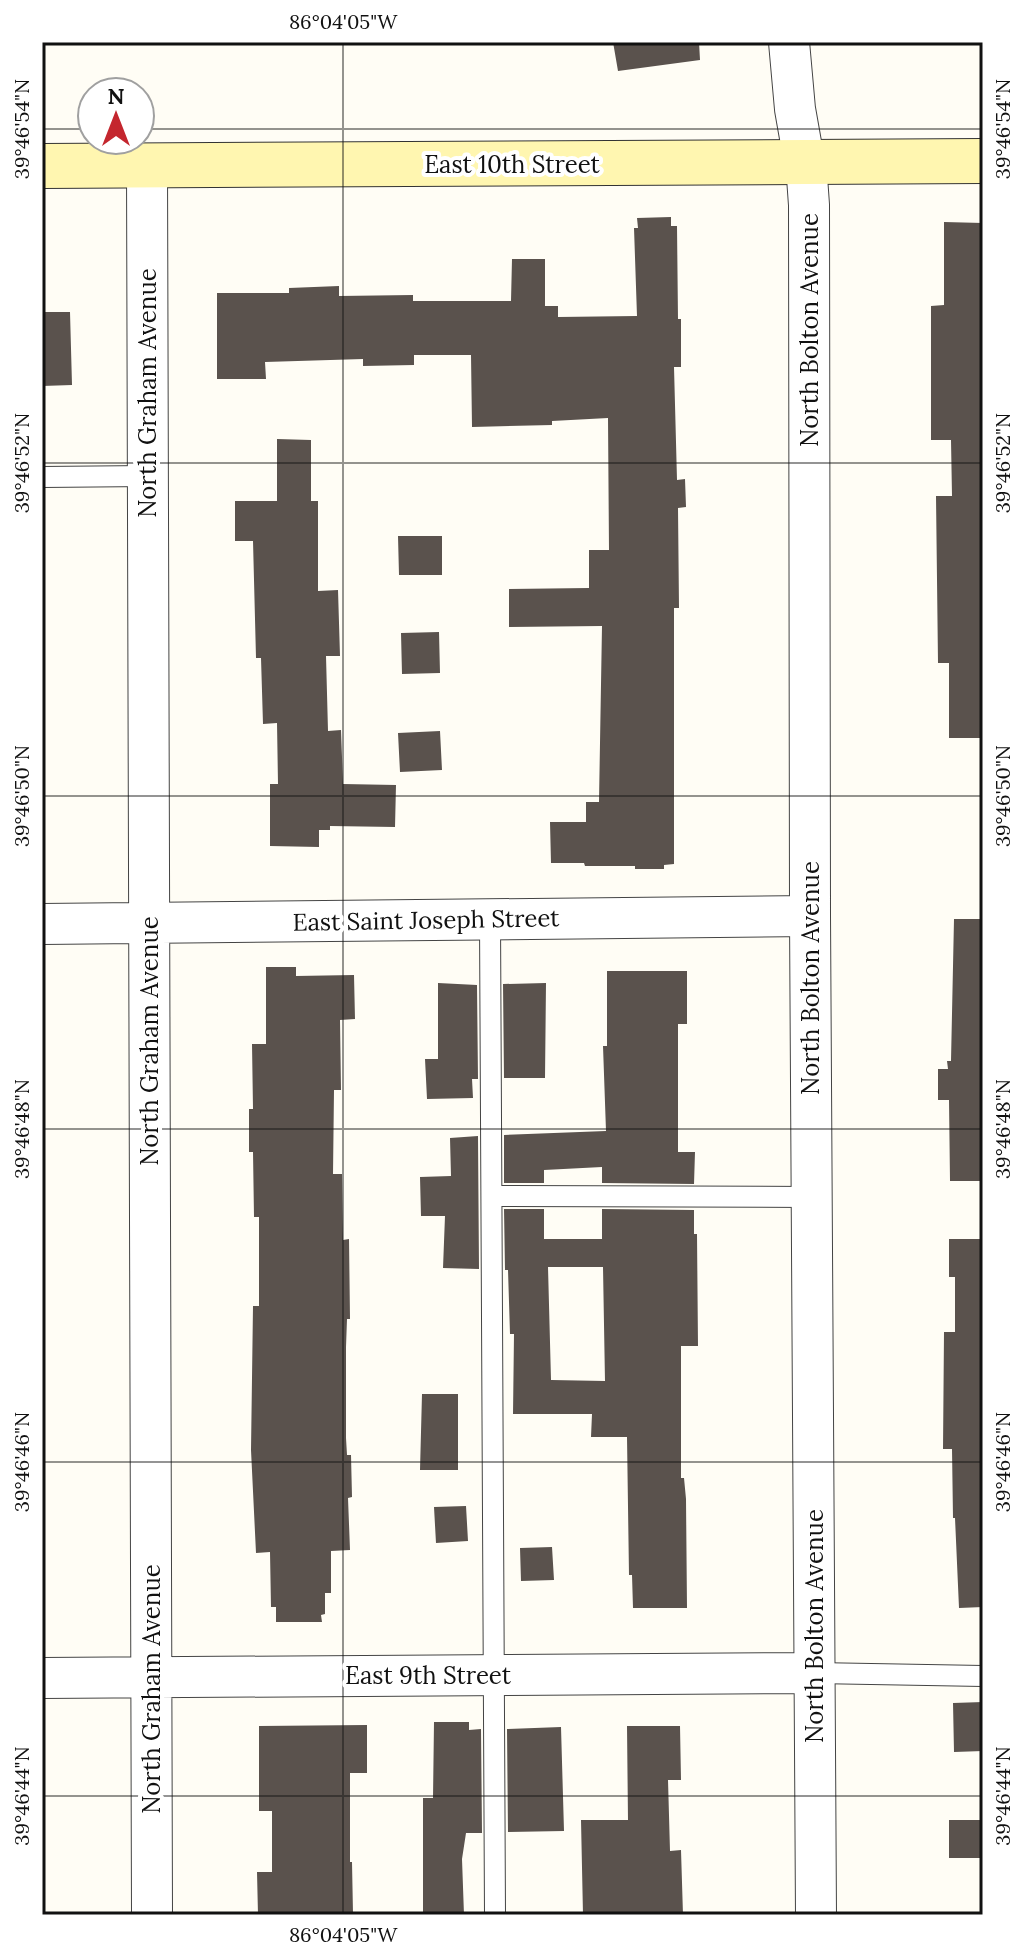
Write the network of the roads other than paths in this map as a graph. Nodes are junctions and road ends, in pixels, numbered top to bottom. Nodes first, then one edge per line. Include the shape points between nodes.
1 (789, 42) edge
2 (983, 161) edge
3 (804, 162) junction
4 (42, 166) edge
5 (147, 166) junction
6 (148, 476) junction
7 (42, 477) edge
8 (810, 916) junction
9 (490, 919) junction
10 (149, 923) junction
11 (42, 924) edge
12 (492, 1196) junction
13 (812, 1197) junction
14 (815, 1673) junction
15 (494, 1674) junction
16 (983, 1676) edge
17 (151, 1677) junction
18 (42, 1678) edge
19 (152, 1915) edge
20 (495, 1915) edge
21 (816, 1915) edge

1 - 3 street, North Bolton Avenue
2 - 3 main road, East 10th Street
3 - 5 main road, East 10th Street
3 - 8 street, North Bolton Avenue via 809,205
4 - 5 main road, East 10th Street
5 - 6 street, North Graham Avenue
6 - 7 lane
6 - 10 street, North Graham Avenue
8 - 9 street, East Saint Joseph Street
8 - 13 street, North Bolton Avenue
9 - 10 street, East Saint Joseph Street
9 - 12 lane
10 - 11 street, East Saint Joseph Street
10 - 17 street, North Graham Avenue
12 - 13 lane
12 - 15 lane
13 - 14 street, North Bolton Avenue
14 - 15 street, East 9th Street
14 - 16 lane
14 - 21 street, North Bolton Avenue
15 - 17 street, East 9th Street
15 - 20 lane
17 - 18 street, East 9th Street
17 - 19 street, North Graham Avenue

